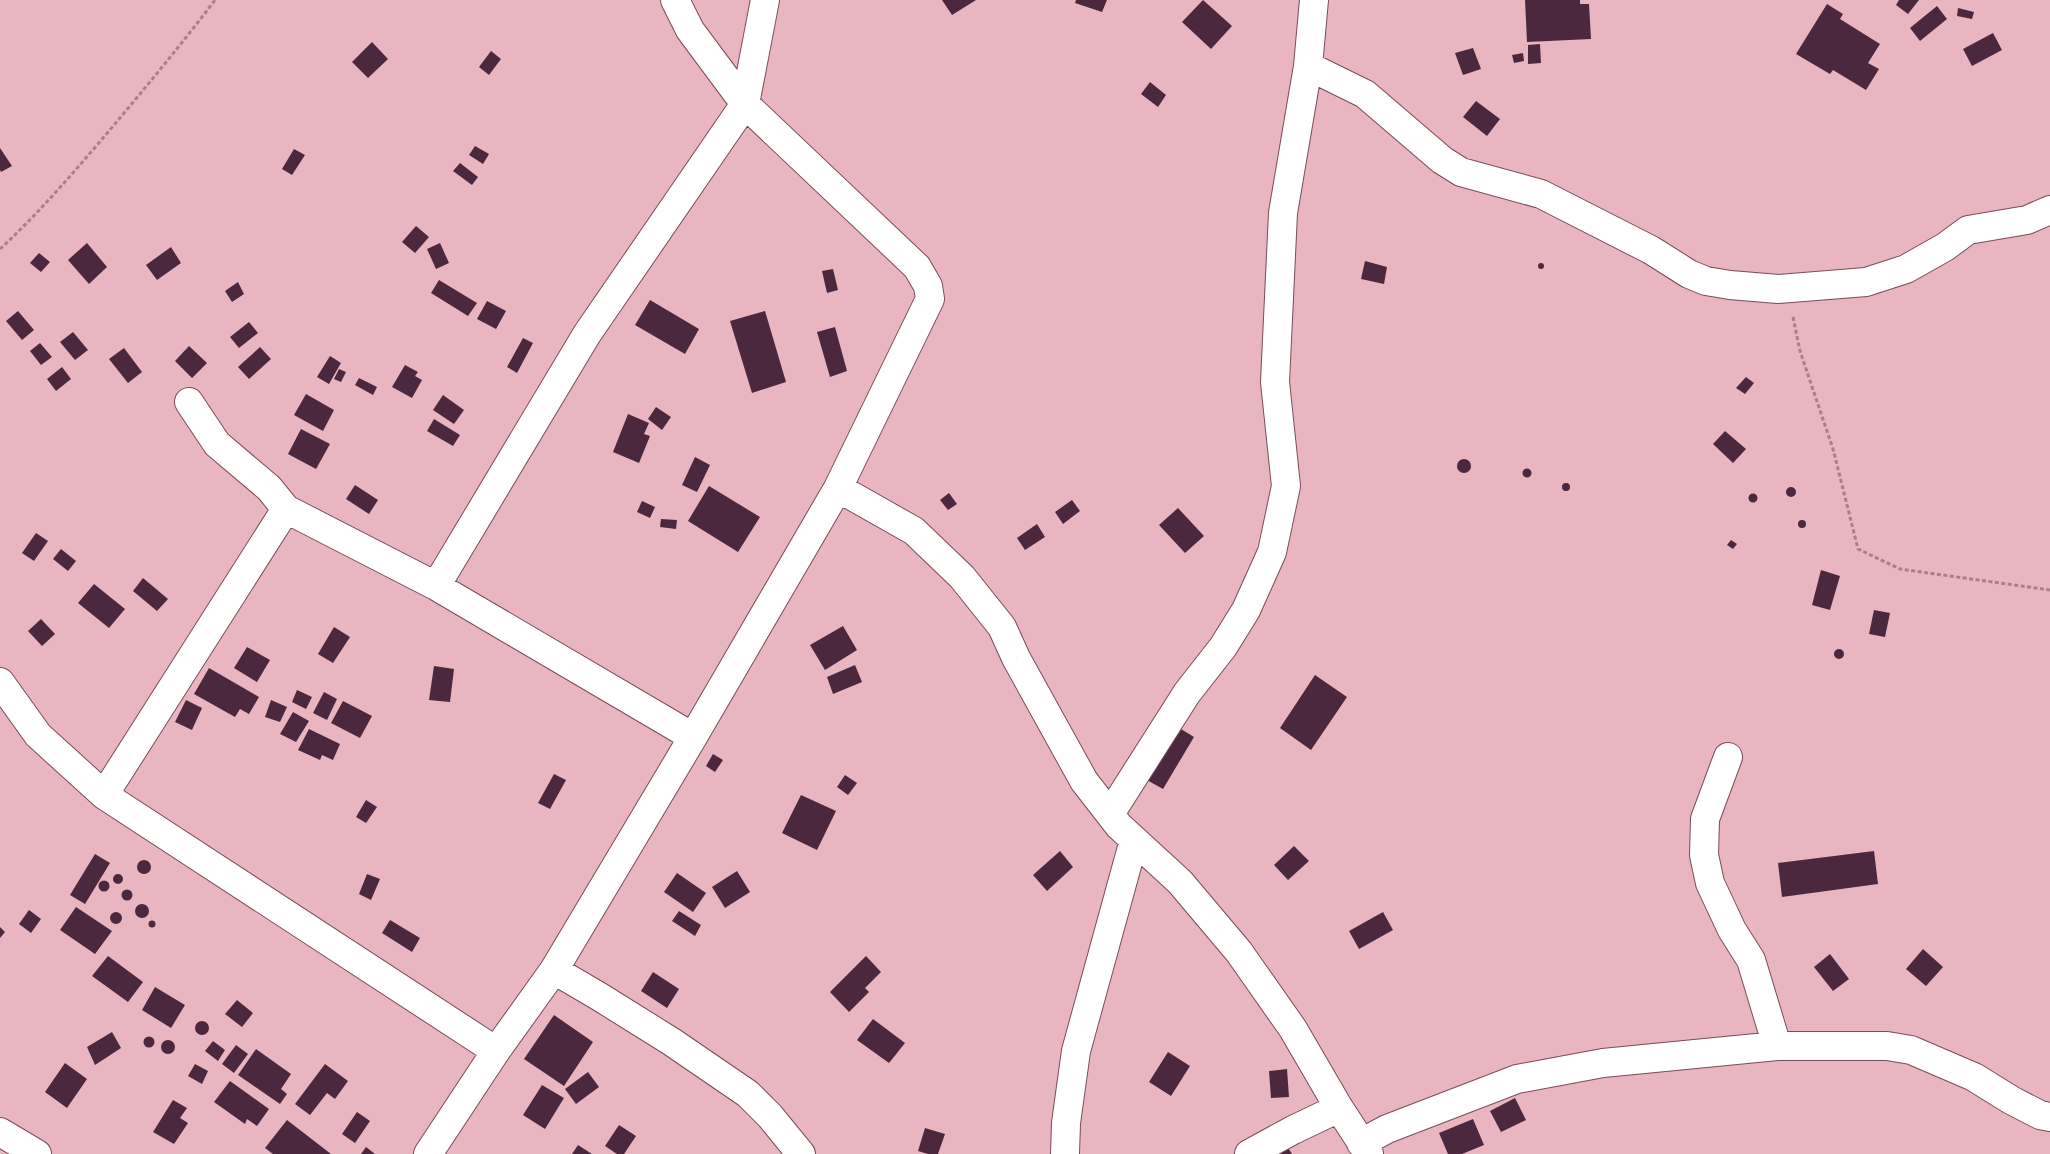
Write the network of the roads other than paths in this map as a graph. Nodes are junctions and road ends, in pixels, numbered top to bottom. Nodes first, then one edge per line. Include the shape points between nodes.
1 (675, 0) edge
2 (765, 0) edge
3 (1314, 0) edge
4 (1308, 66) junction
5 (745, 104) junction
6 (2050, 210) edge
7 (188, 402) dead end
8 (838, 488) junction
9 (286, 509) junction
10 (436, 586) junction
11 (0, 682) edge
12 (693, 737) junction
13 (1728, 757) dead end
14 (104, 795) junction
15 (1110, 814) junction
16 (1134, 840) junction
17 (554, 970) junction
18 (1777, 1046) junction
19 (496, 1050) junction
20 (1340, 1108) junction
21 (2050, 1118) edge
22 (0, 1132) edge
23 (1365, 1149) edge
24 (37, 1154) edge
25 (428, 1154) edge
26 (801, 1154) edge
27 (1065, 1154) edge
28 (1249, 1154) edge

1 - 5 street via 690,30
2 - 5 street
3 - 4 street
4 - 6 street via 1365,94 1442,160 1461,172 1541,194 1706,281 1787,288 1866,282 1906,269 1968,230 2027,220
4 - 15 street via 1283,214 1275,382 1286,486 1272,552 1246,610 1187,693
5 - 8 street via 917,267 928,286 930,300
5 - 10 street via 586,334
7 - 9 street via 217,444 269,488
8 - 12 street
8 - 15 street via 914,531 962,577 1002,626 1016,658 1084,781
9 - 10 street
9 - 14 street
10 - 12 street
11 - 14 street via 38,734
12 - 17 street
13 - 18 street via 1705,820 1704,855 1710,883 1732,930 1751,960
14 - 19 street
15 - 16 street
16 - 20 street via 1180,882 1239,952 1294,1029
16 - 27 street via 1076,1051
17 - 19 street
17 - 26 street via 672,1042 748,1094
18 - 21 street via 1887,1046 1911,1050 1966,1073 2011,1100
18 - 23 street via 1603,1064 1517,1079 1387,1129
19 - 25 street
20 - 23 street
20 - 28 street
22 - 24 street

